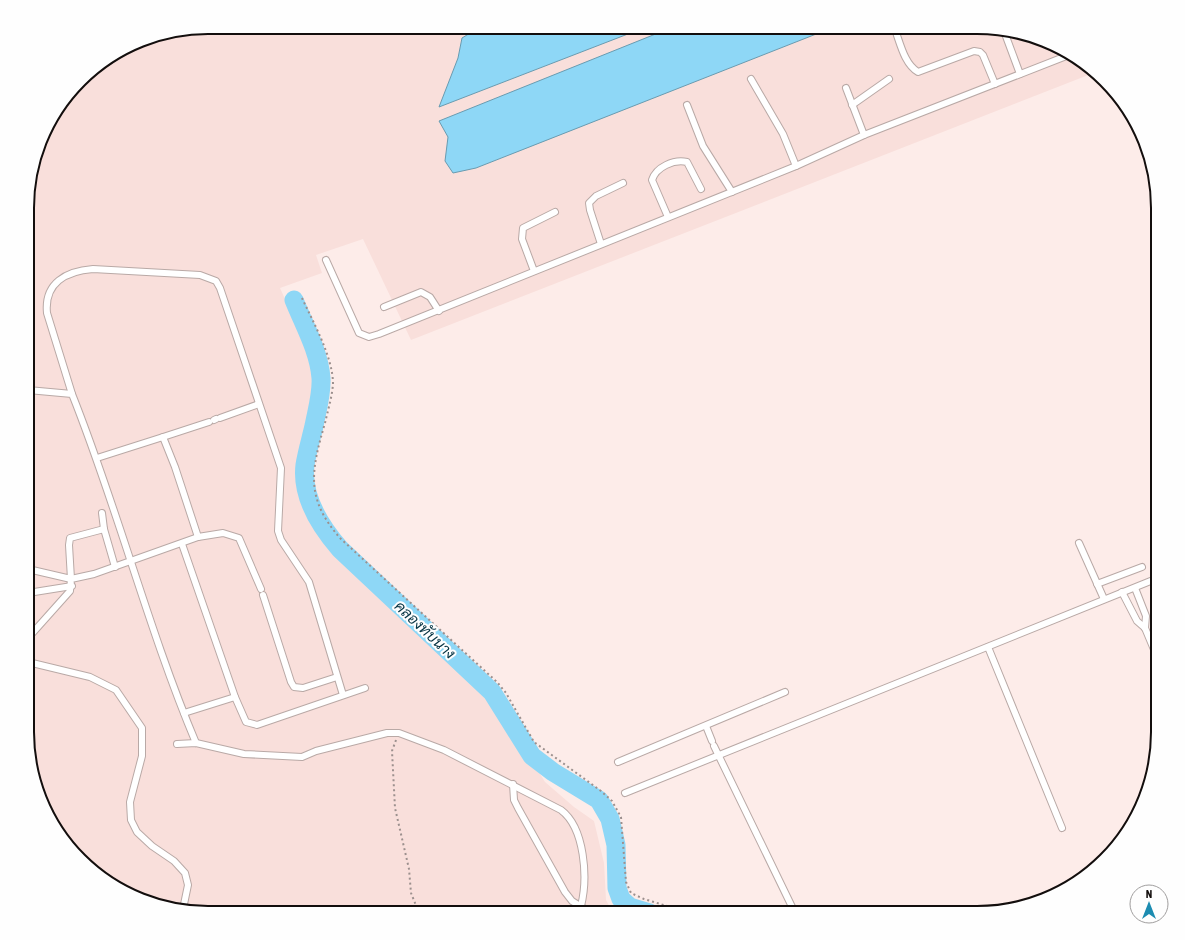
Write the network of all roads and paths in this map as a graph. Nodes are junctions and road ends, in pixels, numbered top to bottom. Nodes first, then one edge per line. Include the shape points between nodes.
1 (897, 34) edge
2 (1006, 36) edge
3 (1064, 57) edge
4 (1020, 74) junction
5 (752, 78) dead end
6 (890, 79) dead end
7 (994, 84) junction
8 (846, 88) dead end
9 (686, 105) dead end
10 (852, 105) junction
11 (864, 134) junction
12 (796, 166) junction
13 (623, 183) dead end
14 (701, 189) dead end
15 (732, 192) junction
16 (555, 212) dead end
17 (668, 217) junction
18 (602, 244) junction
19 (326, 260) dead end
20 (534, 272) junction
21 (302, 298) dead end
22 (384, 307) dead end
23 (439, 311) junction
24 (34, 391) edge
25 (72, 394) junction
26 (259, 404) junction
27 (163, 438) junction
28 (97, 458) junction
29 (102, 513) dead end
30 (104, 530) junction
31 (198, 537) junction
32 (1079, 543) dead end
33 (182, 544) junction
34 (131, 562) junction
35 (115, 567) junction
36 (1142, 567) dead end
37 (34, 570) edge
38 (71, 579) junction
39 (1151, 581) edge
40 (1097, 584) junction
41 (72, 586) junction
42 (1135, 588) junction
43 (34, 592) edge
44 (1122, 592) junction
45 (1104, 599) junction
46 (1145, 628) junction
47 (34, 631) edge
48 (1151, 639) edge
49 (988, 647) junction
50 (34, 663) edge
51 (337, 677) junction
52 (365, 688) dead end
53 (785, 692) dead end
54 (343, 695) junction
55 (235, 697) junction
56 (184, 713) junction
57 (706, 726) junction
58 (399, 733) junction
59 (196, 743) junction
60 (177, 744) dead end
61 (718, 755) junction
62 (618, 762) dead end
63 (513, 784) junction
64 (625, 793) dead end
65 (1062, 828) dead end
66 (184, 905) edge
67 (416, 906) edge
68 (581, 906) joint
69 (667, 906) edge
70 (792, 906) edge

1 - 7 lane via 912,69 918,72 974,51 980,52
2 - 4 lane
3 - 4 lane
4 - 7 lane
5 - 12 lane via 783,134
6 - 10 lane
7 - 11 lane
8 - 10 lane
9 - 15 lane via 703,146
10 - 11 lane
11 - 12 lane
12 - 15 lane
13 - 18 lane via 596,196 590,203
14 - 17 lane via 687,162 676,161 657,171 652,180
15 - 17 lane
16 - 20 lane via 523,228 522,239
17 - 18 lane
18 - 20 lane
19 - 23 lane via 359,333 364,336 380,334
20 - 23 lane
21 - 69 path via 332,371 332,394 313,477 318,501 331,528 497,682 534,742 612,801 621,817 628,887 636,896
22 - 23 lane via 421,292 430,297
24 - 25 lane
25 - 26 lane via 47,313 47,296 51,288 66,274 81,270 170,272 200,275 216,281
25 - 28 lane
26 - 27 lane
26 - 51 lane via 281,468 278,531 281,540 309,582
27 - 28 lane
27 - 31 lane
28 - 34 lane
29 - 30 lane
30 - 35 lane
30 - 38 lane via 70,538
31 - 33 lane
31 - 51 lane via 223,533 238,538 262,592 294,687 303,688
32 - 40 lane
33 - 34 lane
33 - 55 lane
34 - 35 lane
34 - 56 lane
35 - 38 lane
36 - 40 lane
37 - 38 lane
38 - 41 lane
39 - 42 lane
40 - 45 lane
41 - 43 lane
41 - 47 lane
42 - 44 lane
42 - 46 lane via 1146,616
44 - 45 lane
44 - 46 lane via 1137,621
45 - 49 lane
46 - 48 lane
49 - 61 lane
49 - 65 lane
50 - 66 lane via 90,677 116,690 142,728 142,756 130,802 131,820 138,832 152,846 174,861 185,873 188,885
51 - 54 lane
52 - 54 lane
53 - 57 lane
54 - 55 lane via 257,725 246,722
55 - 56 lane
56 - 59 lane
57 - 61 lane
57 - 62 lane
58 - 59 lane via 387,733 302,757 244,754
58 - 63 lane via 444,750
58 - 67 path via 392,751 395,808 409,869 411,893
59 - 60 lane
61 - 64 lane
61 - 70 lane
63 - 68 lane via 518,808 533,835 565,892 572,901
63 - 68 lane via 569,816 584,859 584,896

